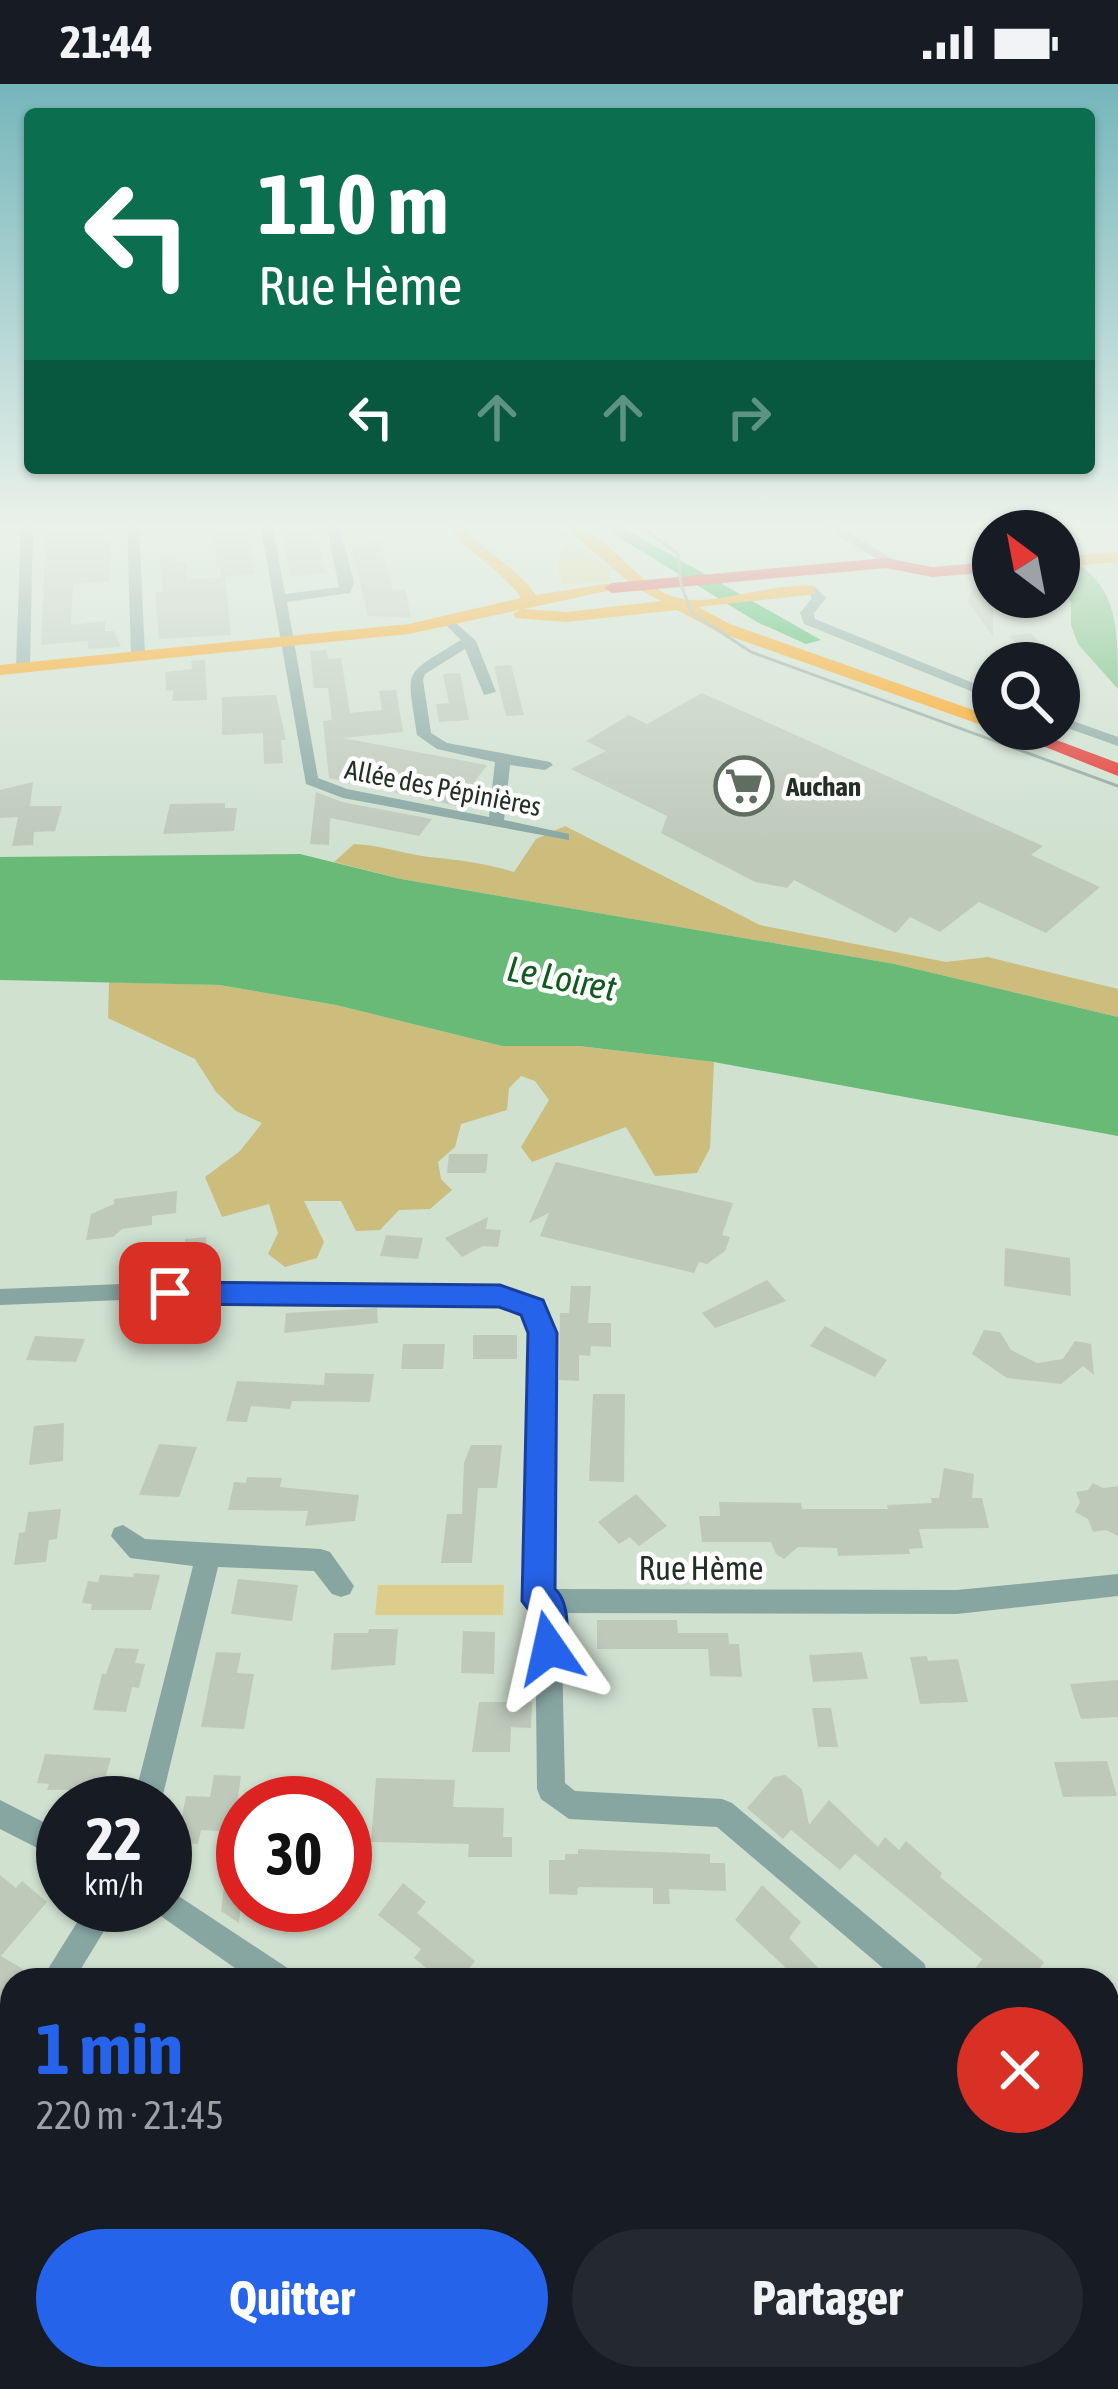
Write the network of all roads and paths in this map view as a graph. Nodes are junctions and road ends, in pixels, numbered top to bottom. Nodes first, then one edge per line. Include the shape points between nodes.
1 (16, 630) edge
2 (137, 630) edge
3 (287, 630) edge
4 (732, 630) edge
5 (794, 630) edge
6 (830, 630) edge
7 (459, 631) junction
8 (289, 642) junction
9 (138, 656) junction
10 (478, 662) junction
11 (429, 666) junction
12 (12, 668) edge
13 (972, 687) edge
14 (489, 692) dead end
15 (972, 702) edge
16 (972, 716) edge
17 (1080, 728) edge
18 (1118, 742) edge
19 (1080, 744) edge
20 (1065, 750) edge
21 (503, 758) junction
22 (1118, 759) edge
23 (545, 765) dead end
24 (1118, 770) edge
25 (496, 822) junction
26 (563, 837) dead end
27 (0, 1297) edge
28 (123, 1536) dead end
29 (208, 1556) junction
30 (1118, 1585) edge
31 (341, 1586) dead end
32 (548, 1601) junction
33 (154, 1776) edge
34 (0, 1814) edge
35 (36, 1833) edge
36 (192, 1921) edge
37 (87, 1932) edge
38 (64, 1968) edge
39 (261, 1968) edge
40 (906, 1968) edge

1 - 12 street
2 - 9 street
3 - 8 street
4 - 16 street
5 - 15 street
6 - 13 street
7 - 8 street
7 - 10 street
7 - 11 street
8 - 9 street
8 - 25 street, Allée des Pépinières via 311,781
9 - 12 street
10 - 11 street
10 - 14 street
11 - 21 street via 416,680 424,735
17 - 18 street
19 - 22 street
20 - 24 street
21 - 23 street
21 - 25 street
25 - 26 street, Allée des Pépinières
27 - 32 street via 524,1301 543,1333 539,1601
28 - 29 street via 139,1550
29 - 31 street via 321,1560
29 - 33 street
30 - 32 street, Rue Hème via 957,1602
32 - 40 street via 551,1789 569,1805 722,1813
34 - 35 street
36 - 39 street
37 - 38 street

